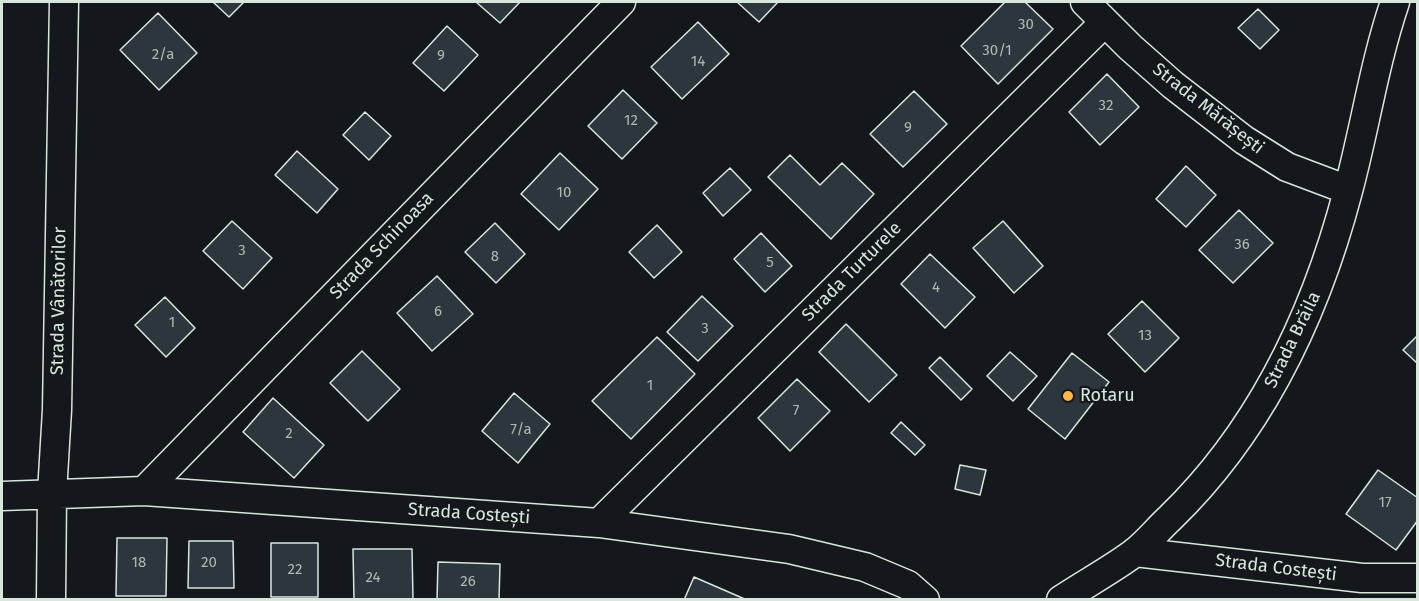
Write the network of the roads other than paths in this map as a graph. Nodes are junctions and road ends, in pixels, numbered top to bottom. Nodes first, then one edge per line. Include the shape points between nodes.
1 (64, 2) edge
2 (621, 2) edge
3 (1085, 2) edge
4 (1395, 2) edge
5 (1105, 22) junction
6 (1348, 190) junction
7 (144, 491) junction
8 (52, 493) junction
9 (2, 496) edge
10 (599, 523) junction
11 (1135, 552) junction
12 (1418, 578) edge
13 (51, 600) edge
14 (925, 600) edge
15 (1061, 600) edge

1 - 8 street, Strada Vânătorilor
2 - 7 street, Strada Schinoasa
3 - 5 street, Strada Mărășești
4 - 6 street, Strada Brăila via 1379,49
5 - 6 street, Strada Mărășești via 1173,85 1244,140 1287,167
5 - 10 street, Strada Turturele
6 - 11 street, Strada Brăila via 1324,274 1273,384 1241,438 1186,502
7 - 8 street, Strada Costești
7 - 10 street, Strada Costești
8 - 9 street, Strada Costești
8 - 13 street, Strada Vânătorilor
10 - 14 street, Strada Costești via 811,554 865,567 908,585
11 - 12 street, Strada Costești via 1362,578
11 - 15 street, Strada Brăila

